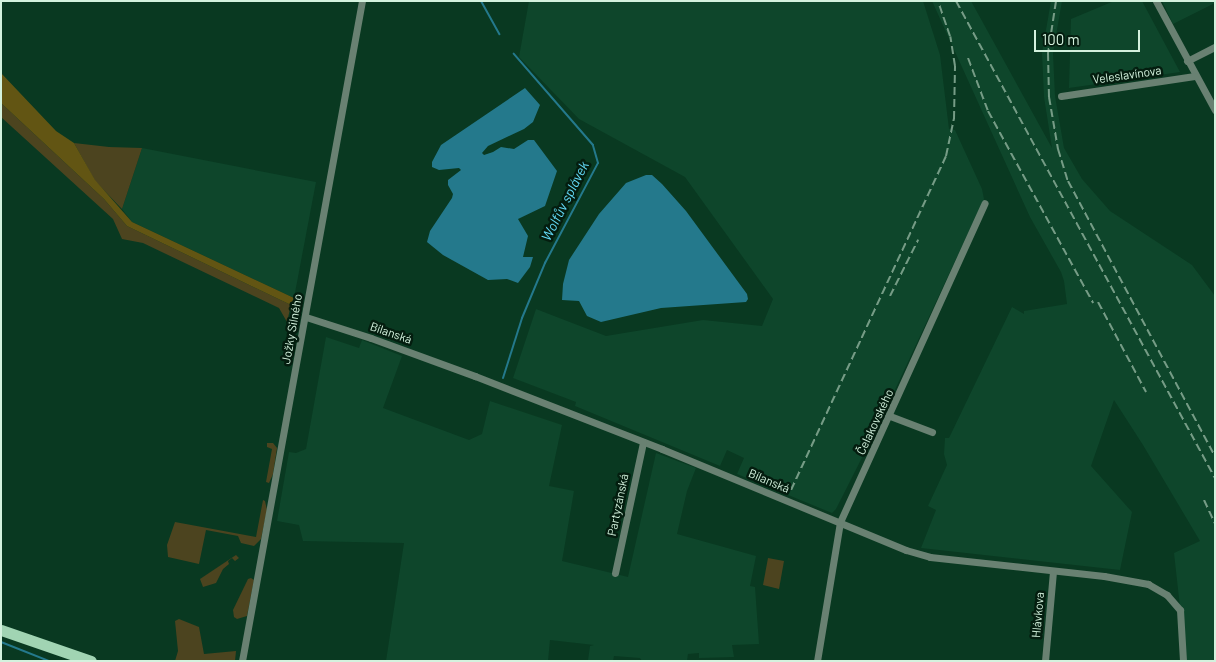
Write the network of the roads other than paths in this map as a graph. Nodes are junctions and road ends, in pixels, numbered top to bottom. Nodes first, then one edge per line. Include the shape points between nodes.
1 (362, 1) edge
2 (1156, 1) edge
3 (1215, 47) edge
4 (1187, 61) junction
5 (1195, 76) junction
6 (1061, 96) dead end
7 (1215, 110) edge
8 (985, 202) dead end
9 (306, 317) junction
10 (890, 416) junction
11 (932, 432) dead end
12 (643, 442) junction
13 (840, 522) junction
14 (1053, 572) junction
15 (615, 573) dead end
16 (1, 630) edge
17 (91, 661) edge
18 (242, 661) edge
19 (817, 661) edge
20 (1045, 661) edge
21 (1183, 661) edge

1 - 9 street, Jožky Silného
2 - 4 street
3 - 4 street
4 - 5 street
5 - 6 street, Veleslavínova
5 - 7 street
8 - 10 street, Čelakovského
9 - 12 street, Bílanská via 424,356
9 - 18 street, Jožky Silného
10 - 11 street
10 - 13 street, Čelakovského
12 - 13 street, Bílanská
12 - 15 street, Partyzánská
13 - 14 street, Bílanská via 930,557
13 - 19 street, Čelakovského
14 - 20 street, Hlávkova
14 - 21 street, Bílanská via 1123,578 1159,589 1180,610
16 - 17 main road

